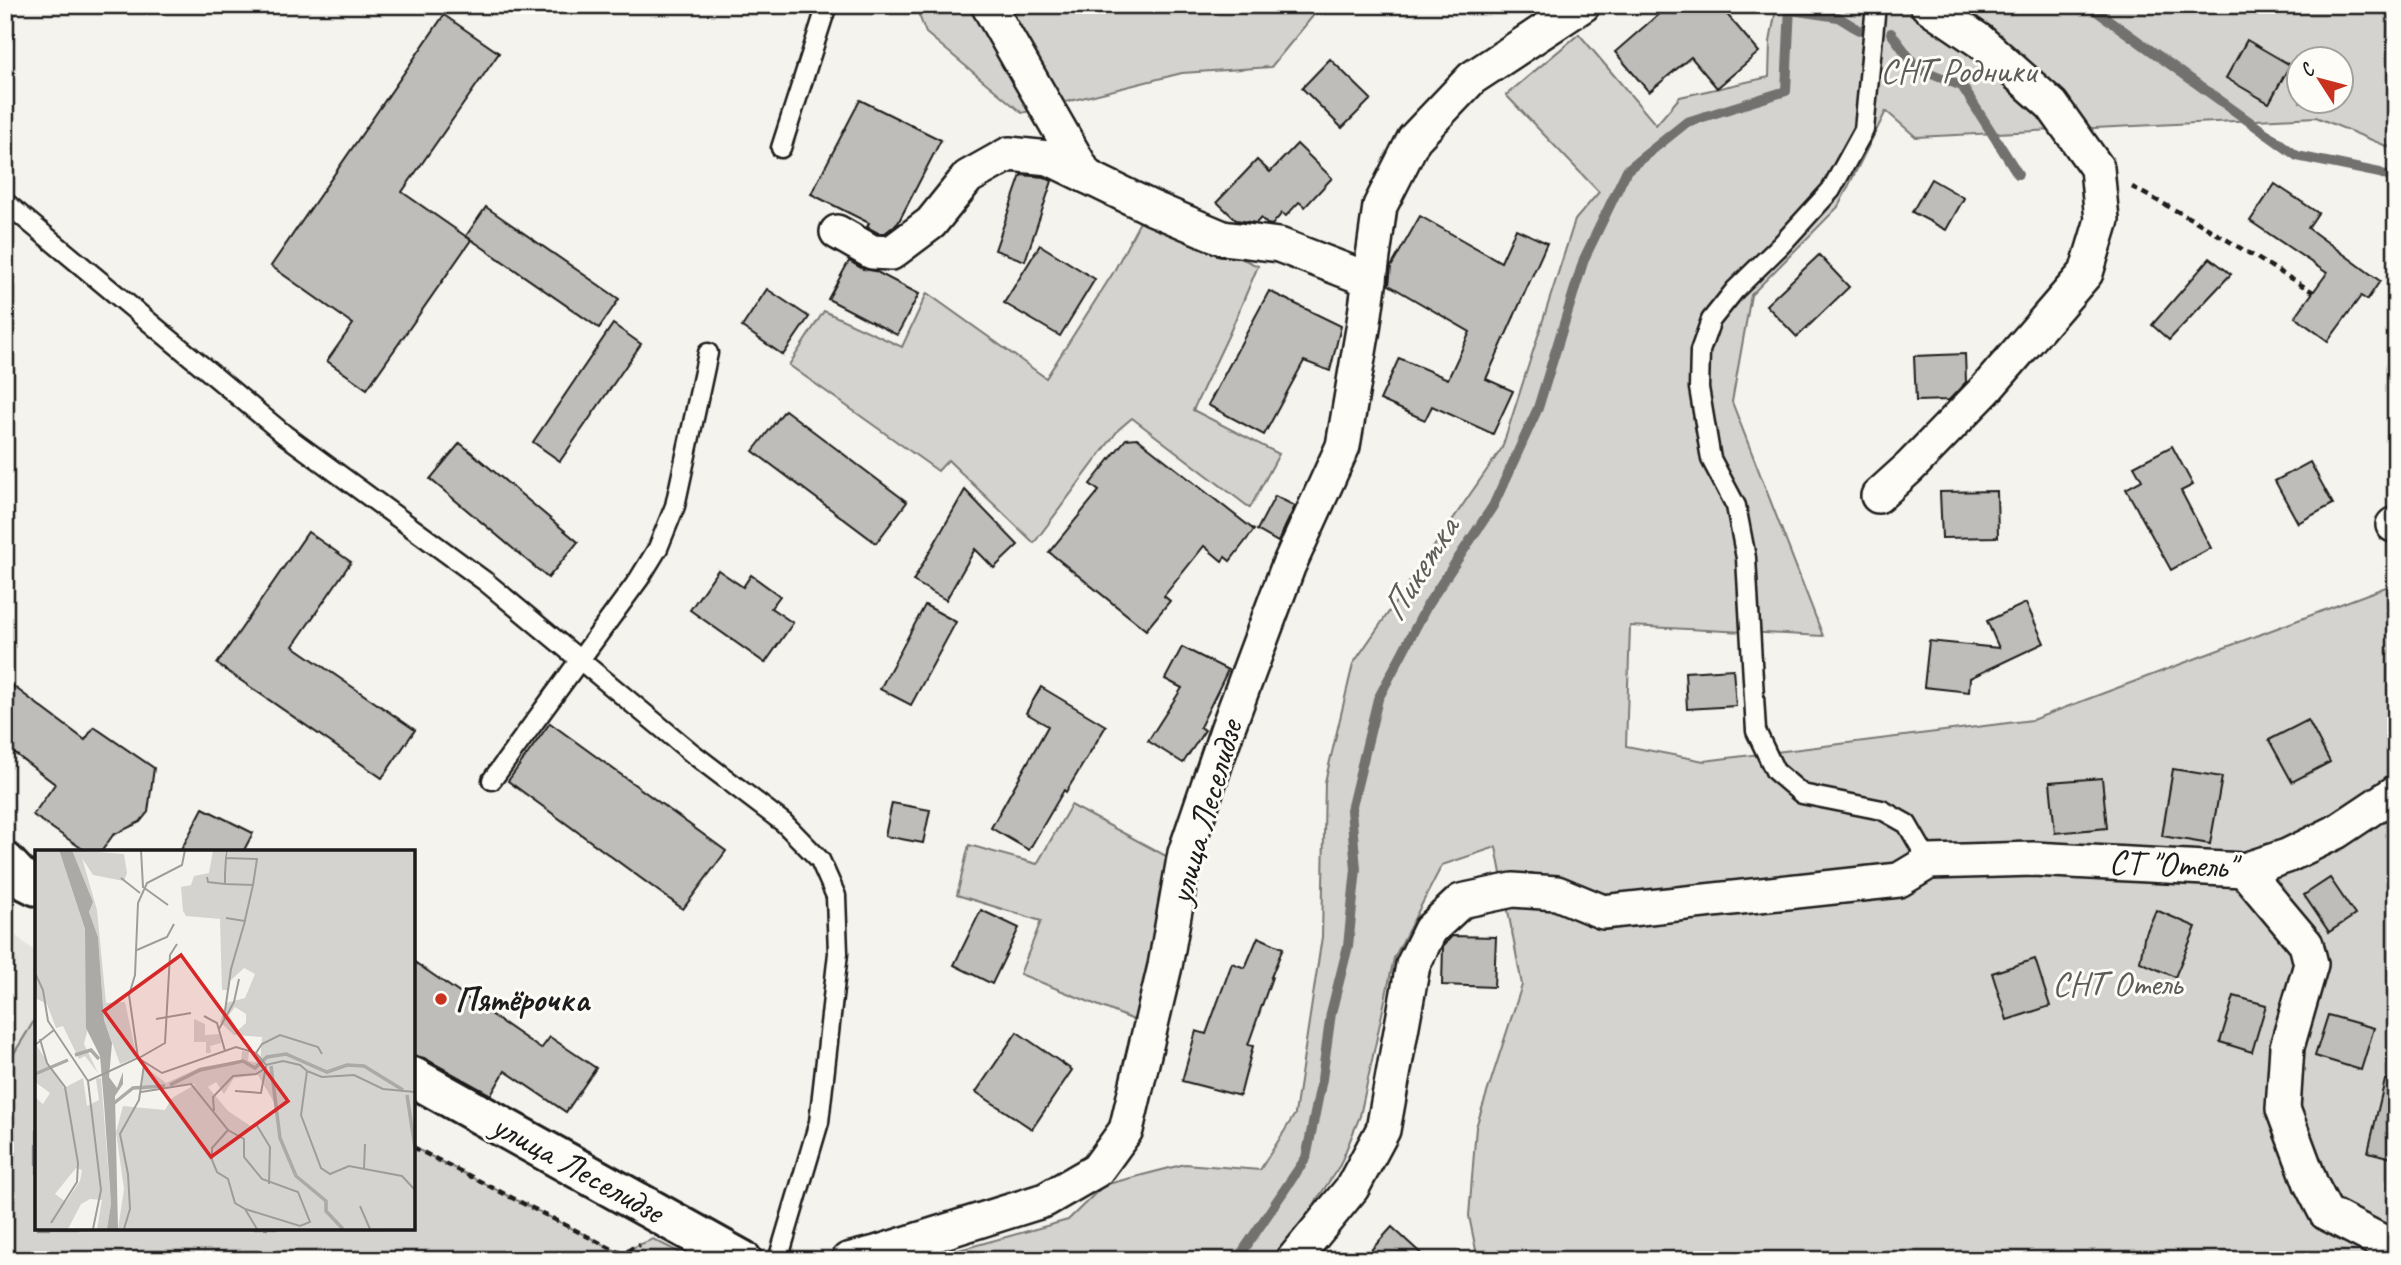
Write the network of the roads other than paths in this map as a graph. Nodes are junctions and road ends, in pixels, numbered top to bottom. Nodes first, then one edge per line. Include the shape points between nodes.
1 (827, 5) edge
2 (961, 5) edge
3 (988, 5) edge
4 (1583, 5) edge
5 (1876, 5) edge
6 (1927, 5) edge
7 (1006, 37) junction
8 (781, 148) dead end
9 (1086, 176) junction
10 (5, 202) edge
11 (838, 232) dead end
12 (1370, 280) junction
13 (708, 353) dead end
14 (1878, 496) dead end
15 (580, 660) junction
16 (492, 780) dead end
17 (2396, 792) edge
18 (5, 862) edge
19 (1929, 862) junction
20 (2244, 870) junction
21 (35, 885) edge
22 (415, 1078) edge
23 (2396, 1249) edge
24 (869, 1258) edge
25 (742, 1260) edge
26 (778, 1260) edge
27 (1293, 1260) edge

1 - 8 lane
2 - 7 street
3 - 7 street
4 - 12 street, улица Леселидзе via 1472,78 1415,139 1380,206
5 - 19 lane via 1864,130 1831,190 1711,320 1700,351 1699,388 1711,459 1736,506 1746,558 1756,731 1775,771 1802,794 1882,810 1907,824
6 - 14 street via 1980,41 2052,105 2097,168 2102,220 2086,273 1986,389
7 - 9 street
9 - 11 street via 1049,158 1009,154 968,177 931,223 891,253 872,252
9 - 12 street via 1223,238 1279,245
10 - 15 lane via 285,435 486,582
12 - 24 street, улица Леселидзе via 1343,446 1288,567 1185,853 1165,965 1126,1130 1097,1170 1045,1200
13 - 15 lane via 675,506 658,548
15 - 16 lane
15 - 26 lane via 692,754 784,823 821,860 836,897 838,953 818,1122
17 - 20 street, СТ "Отель" via 2336,832
18 - 21 street
19 - 20 street, СТ "Отель" via 2033,859
19 - 27 street via 1899,880 1603,912 1557,893 1513,890 1461,901 1430,930 1413,965 1383,1130 1352,1188
20 - 23 street via 2306,944 2311,964 2287,1047 2283,1109 2311,1184 2326,1213
22 - 25 street, улица Леселидзе

